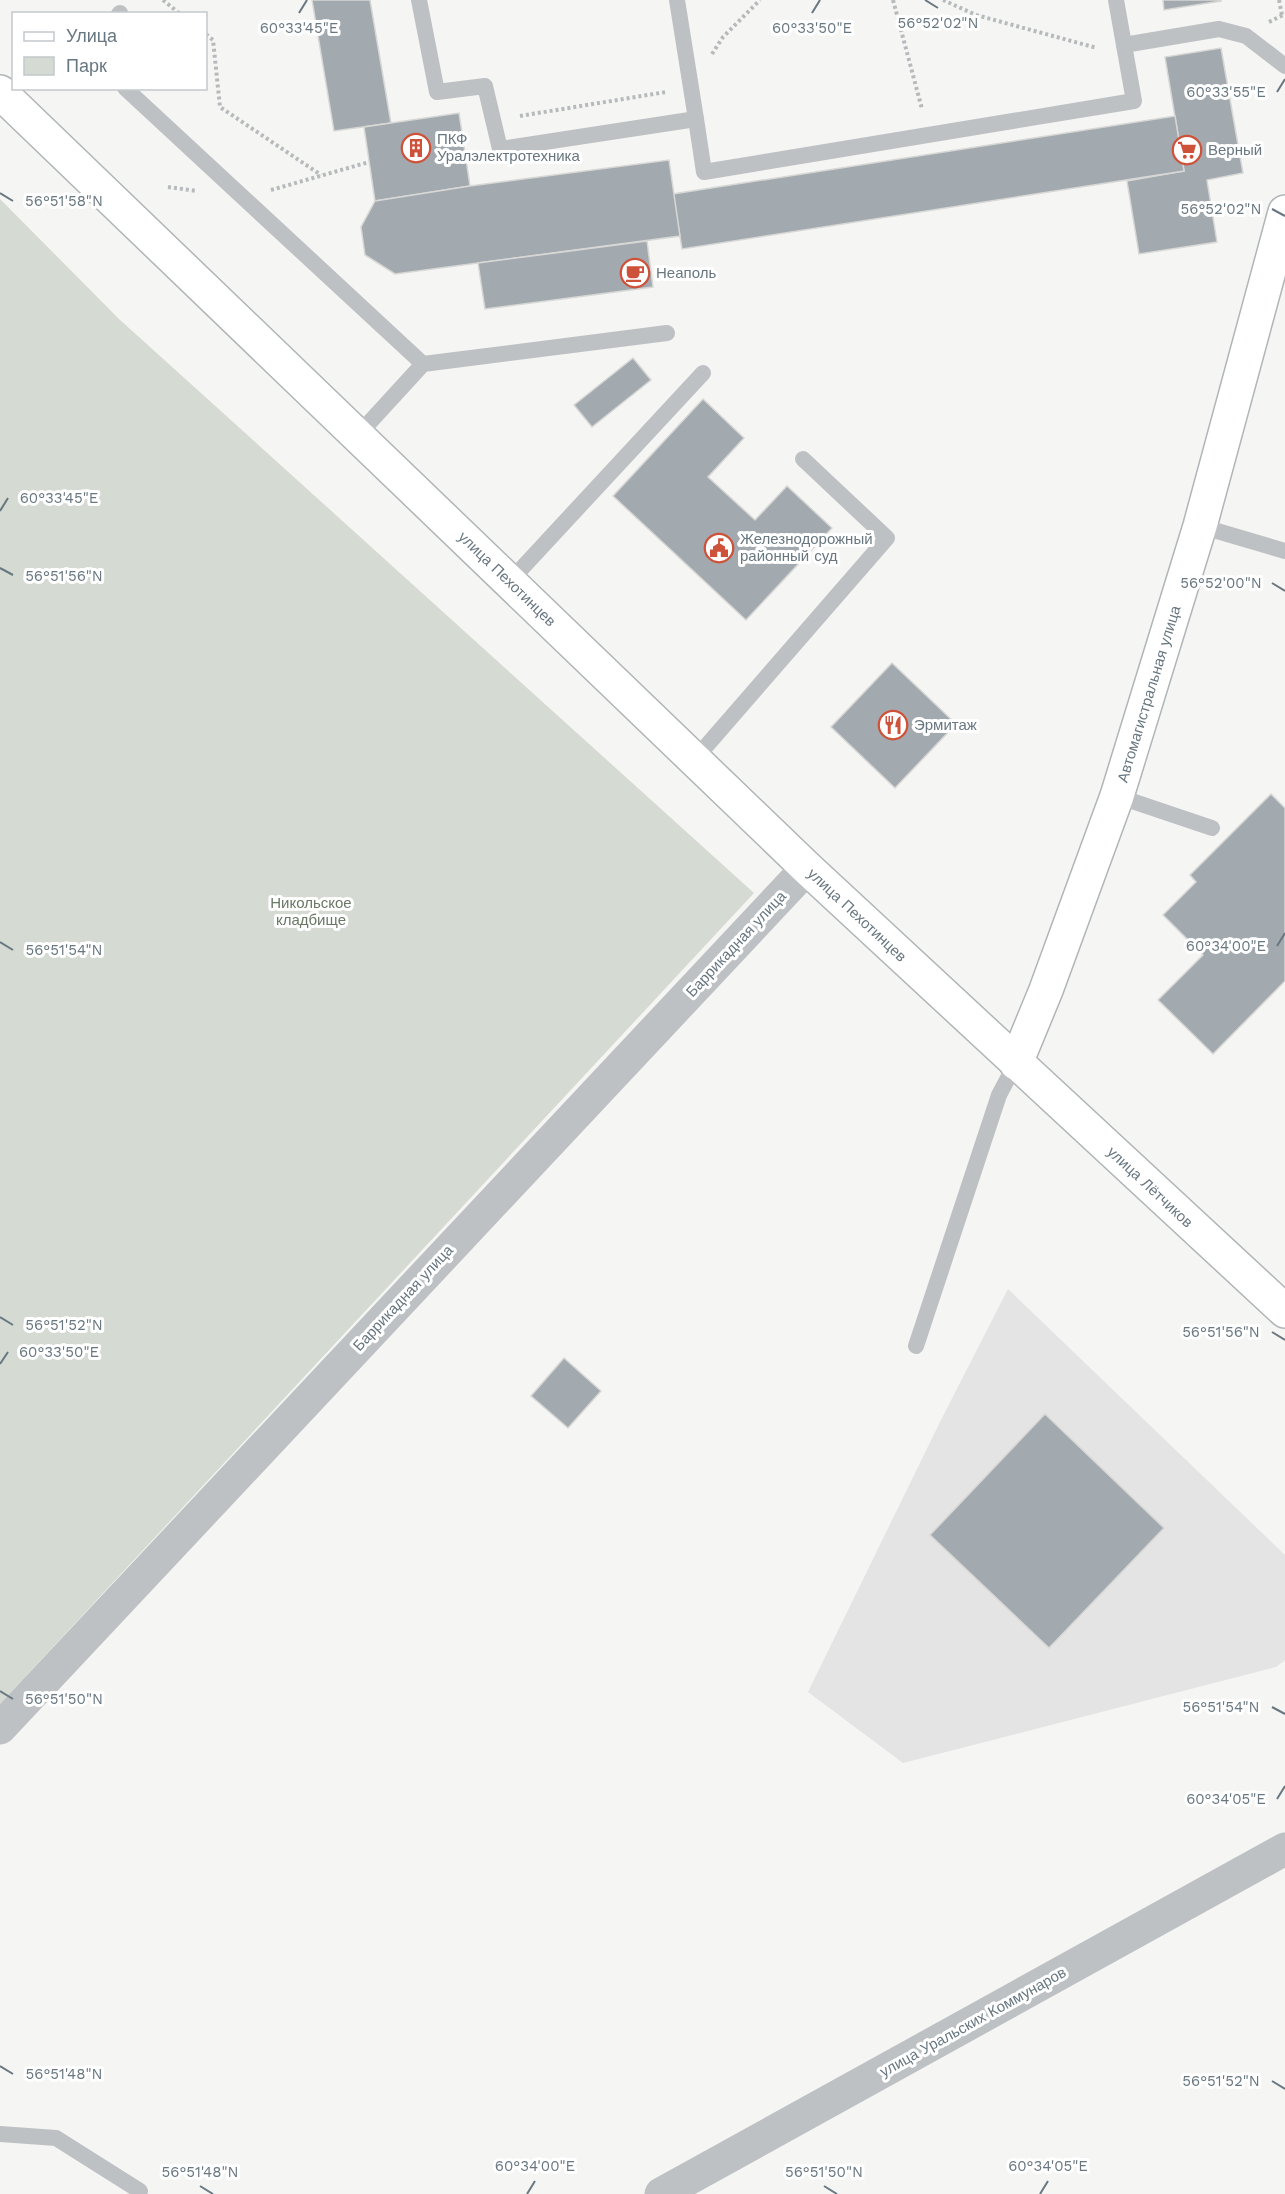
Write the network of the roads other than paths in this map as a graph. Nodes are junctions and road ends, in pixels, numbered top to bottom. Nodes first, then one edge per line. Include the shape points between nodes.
1 (419, 0) edge
2 (677, 0) edge
3 (1116, 0) edge
4 (1124, 45) junction
5 (1285, 66) edge
6 (127, 90) edge
7 (0, 92) edge
8 (696, 119) junction
9 (1285, 212) edge
10 (668, 333) dead end
11 (423, 364) junction
12 (703, 373) dead end
13 (358, 435) junction
14 (803, 459) dead end
15 (1200, 526) junction
16 (1285, 551) edge
17 (510, 581) junction
18 (695, 759) junction
19 (1117, 796) junction
20 (1212, 828) dead end
21 (807, 868) junction
22 (1016, 1063) junction
23 (1285, 1311) edge
24 (916, 1346) dead end
25 (0, 1728) edge
26 (1285, 1849) edge
27 (0, 2134) edge
28 (138, 2194) edge
29 (661, 2194) edge

1 - 8 lane via 436,92 485,86 500,149
2 - 8 lane
3 - 4 lane
4 - 5 lane via 1219,29 1246,36
4 - 8 lane via 1134,101 704,172
6 - 11 lane
7 - 13 main road, улица Пехотинцев
9 - 15 main road, Автомагистральная улица
10 - 11 lane
11 - 13 lane
12 - 17 lane
13 - 17 main road, улица Пехотинцев
14 - 18 lane via 887,538
15 - 16 lane
15 - 19 main road, Автомагистральная улица
17 - 18 main road, улица Пехотинцев
18 - 21 main road, улица Пехотинцев
19 - 20 lane
19 - 22 main road, Автомагистральная улица
21 - 22 main road, улица Пехотинцев
21 - 25 street, Баррикадная улица
22 - 23 main road, улица Лётчиков
22 - 24 lane via 999,1095
26 - 29 street, улица Уральских Коммунаров
27 - 28 lane via 56,2138 140,2191

